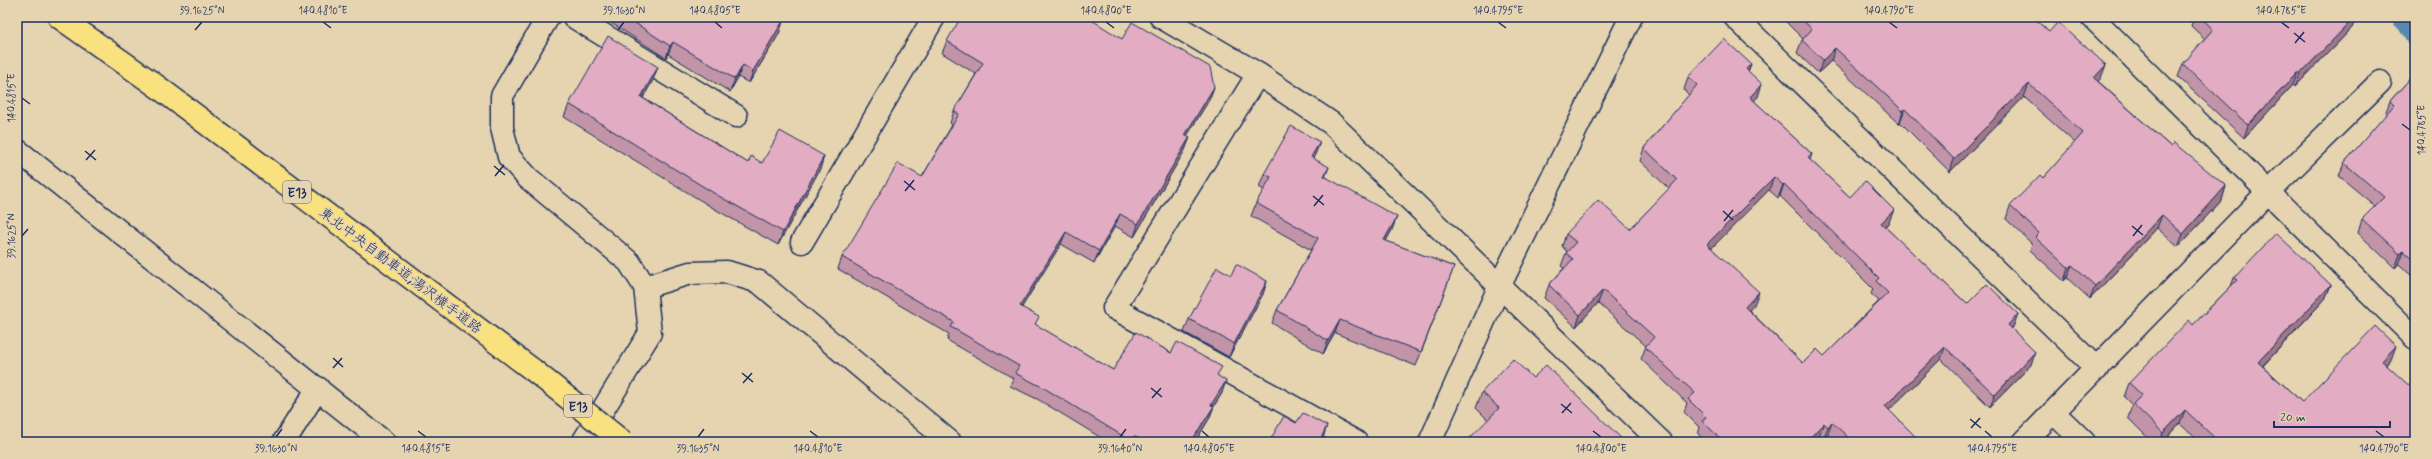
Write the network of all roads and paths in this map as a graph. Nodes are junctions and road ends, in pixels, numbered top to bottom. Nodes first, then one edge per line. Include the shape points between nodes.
1 (59, 17) edge
2 (548, 17) edge
3 (574, 17) edge
4 (934, 17) edge
5 (1161, 17) edge
6 (1631, 17) edge
7 (1735, 17) edge
8 (2092, 17) edge
9 (1258, 74) junction
10 (2380, 82) dead end
11 (736, 116) dead end
12 (17, 150) edge
13 (2267, 193) junction
14 (802, 242) dead end
15 (1500, 285) junction
16 (645, 287) junction
17 (2415, 338) edge
18 (2097, 369) junction
19 (318, 388) junction
20 (2054, 412) junction
21 (284, 442) edge
22 (384, 442) edge
23 (583, 442) edge
24 (623, 442) edge
25 (950, 442) edge
26 (1356, 442) edge
27 (1430, 442) edge
28 (1661, 442) edge
29 (2024, 442) edge
30 (2084, 442) edge

1 - 24 highway, 東北中央自動車道;湯沢横手道路 / E13, bridge via 158,87 533,370
2 - 16 street via 502,96 502,128 509,157 528,178 629,262
3 - 11 street
4 - 14 street
5 - 9 street
6 - 15 street
7 - 18 street
8 - 13 street
9 - 15 street via 1331,123
9 - 26 street via 1114,308
10 - 13 street
12 - 19 street
13 - 17 street
13 - 18 street
15 - 27 street
15 - 28 street
16 - 23 street via 650,333
16 - 25 street via 690,273 728,272 759,282
18 - 20 street
19 - 21 street
19 - 22 street
20 - 29 street
20 - 30 street

